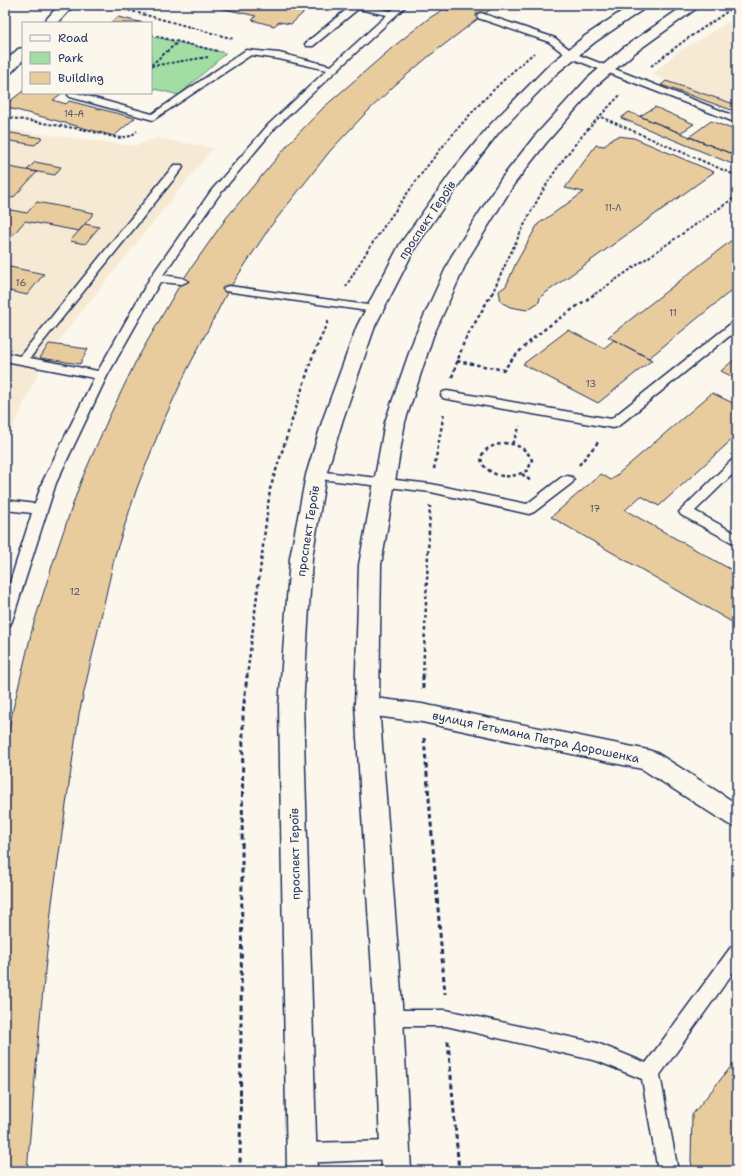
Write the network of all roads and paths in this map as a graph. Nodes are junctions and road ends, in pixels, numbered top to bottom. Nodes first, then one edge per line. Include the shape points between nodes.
1 (67, 5) edge
2 (109, 5) edge
3 (354, 5) edge
4 (403, 5) edge
5 (640, 5) edge
6 (694, 5) edge
7 (737, 5) edge
8 (393, 14) junction
9 (481, 16) dead end
10 (51, 22) edge
11 (152, 35) edge
12 (236, 40) dead end
13 (178, 42) junction
14 (310, 44) dead end
15 (22, 53) edge
16 (228, 53) junction
17 (571, 55) junction
18 (242, 56) junction
19 (152, 64) edge
20 (152, 65) edge
21 (607, 68) junction
22 (332, 69) junction
23 (5, 71) edge
24 (637, 80) junction
25 (73, 95) dead end
26 (5, 117) edge
27 (153, 117) junction
28 (601, 117) junction
29 (737, 120) edge
30 (178, 168) dead end
31 (737, 176) edge
32 (737, 196) edge
33 (156, 278) junction
34 (182, 281) dead end
35 (229, 289) dead end
36 (375, 309) junction
37 (737, 324) edge
38 (5, 358) edge
39 (22, 361) junction
40 (456, 361) junction
41 (101, 376) junction
42 (447, 395) junction
43 (613, 424) junction
44 (737, 463) edge
45 (522, 474) joint
46 (316, 475) junction
47 (568, 480) joint
48 (384, 482) junction
49 (431, 488) junction
50 (5, 505) edge
51 (40, 508) junction
52 (737, 540) edge
53 (5, 621) edge
54 (367, 706) junction
55 (422, 713) junction
56 (737, 817) edge
57 (737, 953) edge
58 (388, 1018) junction
59 (446, 1018) junction
60 (650, 1074) junction
61 (395, 1150) junction
62 (302, 1162) edge
63 (396, 1171) edge
64 (459, 1171) edge
65 (668, 1171) edge

1 - 10 main road
2 - 12 path
3 - 8 lane
3 - 14 lane
4 - 8 lane
5 - 17 main road, проспект Героїв
6 - 21 main road
7 - 24 path via 656,61
8 - 22 lane
9 - 17 lane via 552,40
11 - 13 path
13 - 16 path
13 - 19 path
15 - 23 main road
16 - 18 path
16 - 20 path
17 - 21 lane
17 - 36 main road, проспект Героїв via 552,70 494,128 459,172 406,248
18 - 22 lane via 249,52 279,56
18 - 27 lane
21 - 24 lane
21 - 48 main road via 540,140 507,182 460,257 419,350 395,422
22 - 33 lane via 272,126 214,193
24 - 28 path
24 - 29 lane
25 - 27 lane
26 - 27 path via 86,130 118,138 131,136
28 - 31 path
28 - 40 path via 587,130 554,172 514,244 489,300 464,342
30 - 39 lane
32 - 40 path via 549,326 514,356 504,370
33 - 34 lane
33 - 41 lane
35 - 36 lane
36 - 46 main road, проспект Героїв via 366,326
37 - 43 lane
38 - 39 lane
39 - 41 lane
40 - 42 path
41 - 51 lane
42 - 43 lane
42 - 49 path
43 - 47 path
44 - 52 lane via 686,512
45 - 45 path via 528,470 532,460 520,446 495,444 483,452 481,463 492,474 507,477
46 - 48 lane
46 - 62 main road, проспект Героїв via 301,558 291,706
47 - 49 lane via 529,509
48 - 49 lane
48 - 54 main road via 370,565
49 - 55 path
50 - 51 lane
51 - 53 lane
54 - 55 main road, вулиця Гетьмана Петра Дорошенка
54 - 58 main road
55 - 56 main road, вулиця Гетьмана Петра Дорошенка via 648,760
55 - 59 path
57 - 60 lane
58 - 59 lane
58 - 61 main road
59 - 60 lane via 597,1052
59 - 64 path
60 - 65 lane
61 - 62 lane
61 - 63 main road

